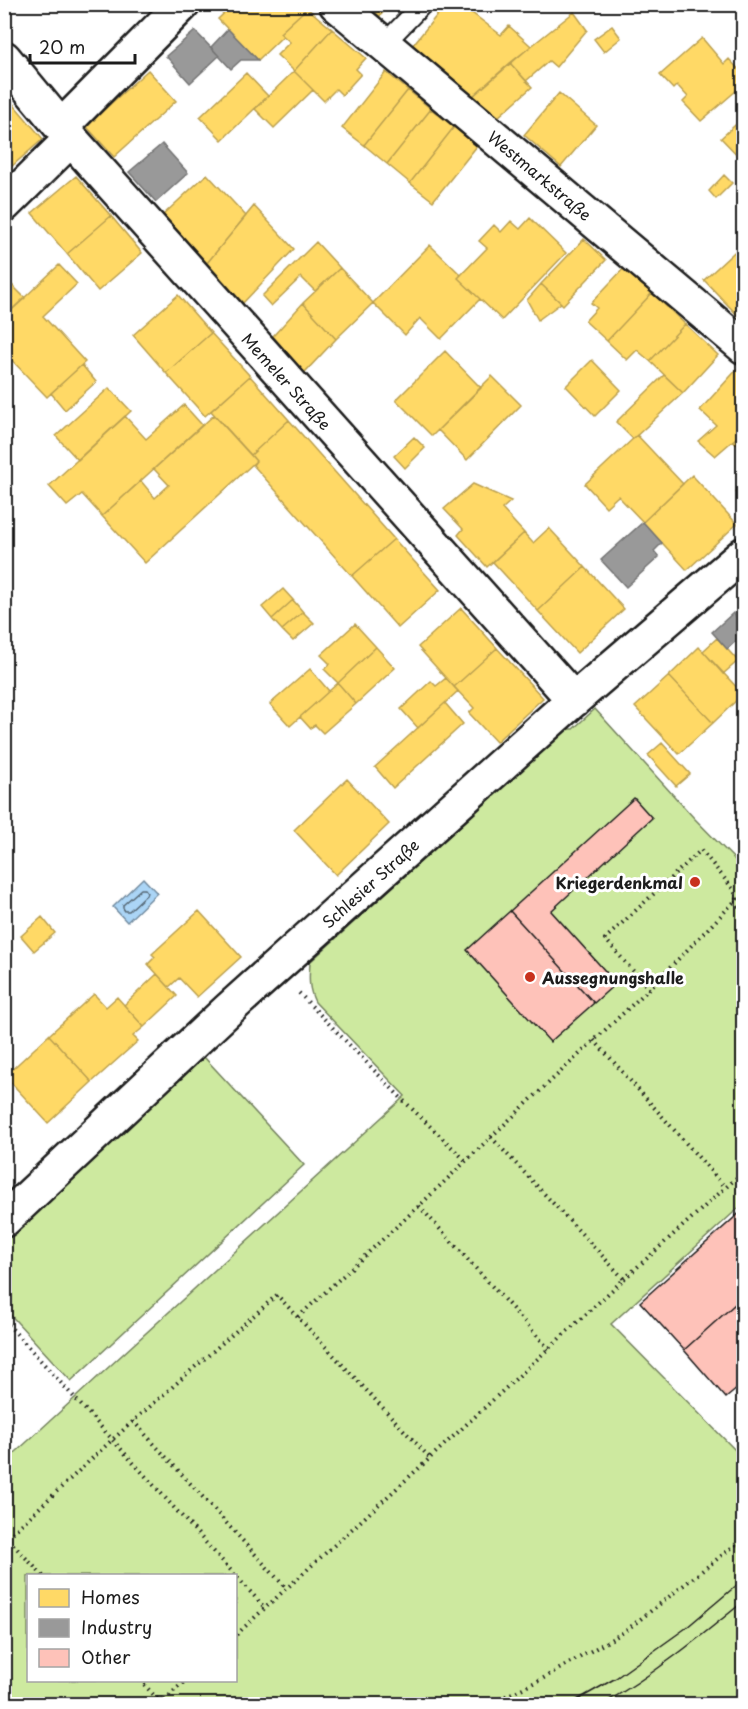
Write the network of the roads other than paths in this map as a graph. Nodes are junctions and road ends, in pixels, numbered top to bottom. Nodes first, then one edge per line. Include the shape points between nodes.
1 (183, 4) edge
2 (336, 4) edge
3 (423, 4) edge
4 (383, 45) junction
5 (4, 58) edge
6 (66, 133) junction
7 (4, 205) edge
8 (744, 346) edge
9 (744, 554) edge
10 (574, 700) junction
11 (4, 1220) edge

1 - 6 street
2 - 4 street, Westmarkstraße
3 - 4 lane
4 - 8 street, Westmarkstraße
5 - 6 street, Memeler Straße
6 - 7 street
6 - 10 street, Memeler Straße
9 - 10 street, Schlesier Straße
10 - 11 street, Schlesier Straße via 228,1010

